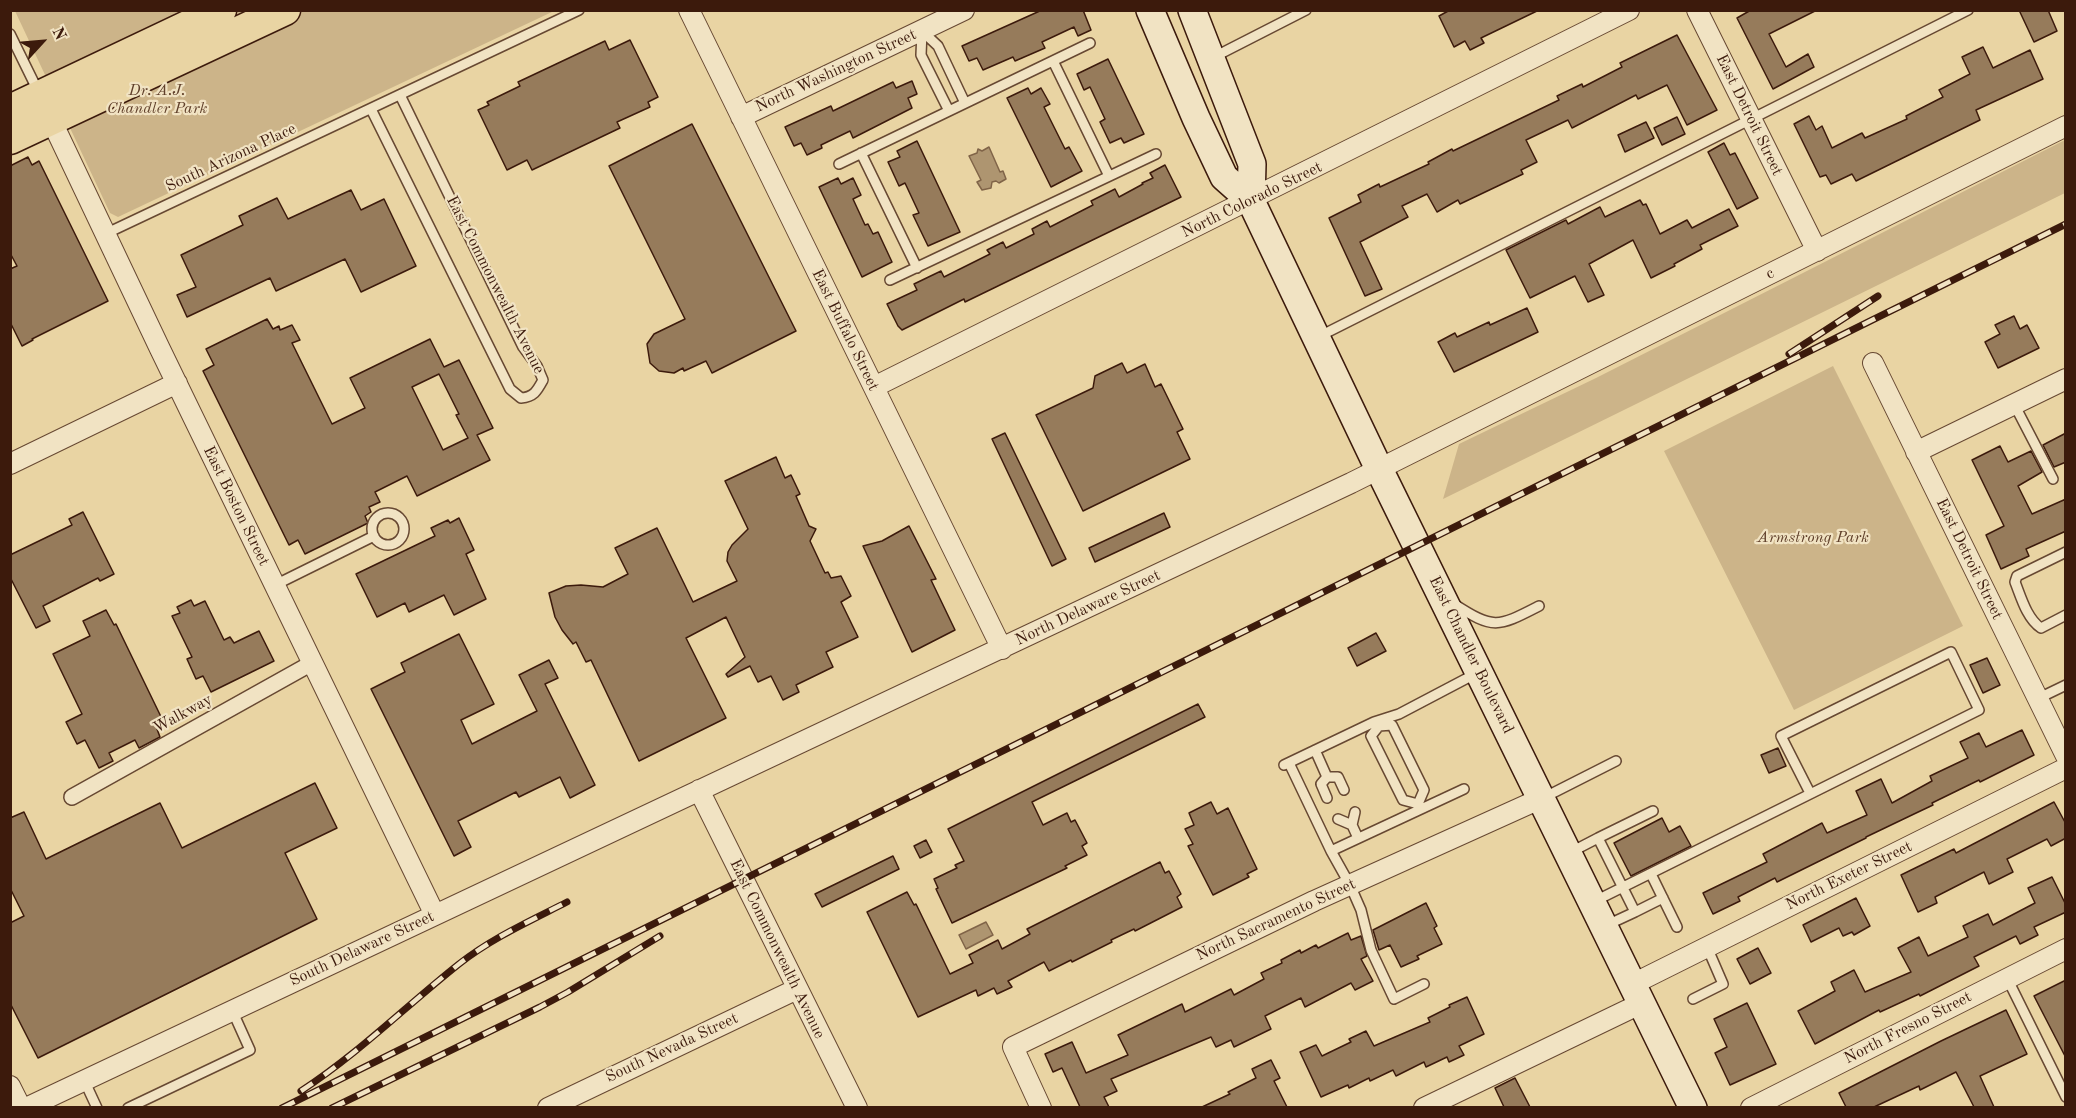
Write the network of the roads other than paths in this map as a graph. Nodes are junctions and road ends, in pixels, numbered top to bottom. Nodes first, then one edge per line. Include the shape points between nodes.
1 (221, 10) edge
2 (285, 10) edge
3 (579, 10) edge
4 (689, 10) edge
5 (964, 10) edge
6 (1150, 10) edge
7 (1172, 10) edge
8 (1306, 10) edge
9 (1629, 10) edge
10 (1697, 10) edge
11 (1968, 10) edge
12 (1195, 19) edge
13 (922, 31) junction
14 (10, 34) edge
15 (1090, 43) dead end
16 (1212, 58) junction
17 (1053, 61) junction
18 (400, 95) junction
19 (965, 103) junction
20 (46, 108) junction
21 (371, 109) junction
22 (10, 110) edge
23 (949, 111) junction
24 (741, 117) junction
25 (1751, 119) junction
26 (2066, 126) edge
27 (10, 139) edge
28 (861, 153) junction
29 (1156, 154) dead end
30 (839, 164) dead end
31 (1109, 176) junction
32 (1251, 201) junction
33 (105, 234) junction
34 (1817, 251) junction
35 (917, 268) junction
36 (890, 280) dead end
37 (1315, 338) junction
38 (1873, 363) dead end
39 (2066, 379) edge
40 (177, 383) junction
41 (874, 387) junction
42 (2014, 404) junction
43 (1474, 422) joint
44 (1916, 452) junction
45 (10, 464) edge
46 (1378, 469) junction
47 (2053, 479) dead end
48 (374, 536) dead end
49 (2066, 552) edge
50 (275, 585) junction
51 (1441, 596) junction
52 (1539, 606) dead end
53 (2066, 615) edge
54 (1002, 649) junction
55 (312, 663) junction
56 (1479, 672) junction
57 (2066, 686) edge
58 (2037, 699) junction
59 (1375, 723) junction
60 (1315, 750) junction
61 (2066, 756) edge
62 (1616, 761) dead end
63 (2066, 768) edge
64 (1327, 777) junction
65 (1464, 789) dead end
66 (699, 790) junction
67 (1344, 790) dead end
68 (1810, 793) junction
69 (72, 797) dead end
70 (1327, 798) dead end
71 (1542, 798) junction
72 (1419, 806) junction
73 (1653, 811) dead end
74 (1355, 812) dead end
75 (1338, 819) dead end
76 (1352, 825) junction
77 (1358, 838) junction
78 (1598, 838) junction
79 (1330, 851) junction
80 (1569, 854) junction
81 (1651, 874) junction
82 (1350, 885) junction
83 (1623, 888) junction
84 (1663, 898) junction
85 (1635, 912) junction
86 (1599, 914) junction
87 (435, 915) junction
88 (1677, 927) dead end
89 (1707, 947) junction
90 (2066, 949) edge
91 (2007, 978) junction
92 (1424, 984) dead end
93 (797, 989) junction
94 (1637, 993) junction
95 (1693, 999) dead end
96 (232, 1010) junction
97 (84, 1080) junction
98 (10, 1086) edge
99 (2066, 1097) edge
100 (21, 1107) edge
101 (26, 1107) edge
102 (97, 1107) edge
103 (128, 1107) edge
104 (548, 1107) edge
105 (856, 1107) edge
106 (1041, 1107) edge
107 (1424, 1107) edge
108 (1693, 1107) edge
109 (1750, 1107) edge

1 - 20 main road
2 - 20 main road
3 - 18 lane, South Arizona Place
4 - 24 street, East Buffalo Street
5 - 13 street, North Washington Street
6 - 32 main road, East Chandler Boulevard via 1224,177
7 - 12 main road via 1179,23
8 - 16 lane
9 - 32 street, North Colorado Street
10 - 25 street, East Detroit Street
11 - 25 lane
12 - 16 main road, East Chandler Boulevard
13 - 19 lane via 938,46
13 - 23 lane via 921,55
13 - 24 street, North Washington Street
14 - 20 lane
15 - 17 lane
16 - 32 main road, East Chandler Boulevard via 1252,164
17 - 19 lane
17 - 31 lane
18 - 21 lane, South Arizona Place
18 - 21 lane, East Commonwealth Avenue via 523,347 537,366 543,380 531,397 521,398 510,389
19 - 23 lane
20 - 22 main road
20 - 27 main road
20 - 33 street, East Boston Street
21 - 33 lane, South Arizona Place
23 - 28 lane
24 - 41 street, East Buffalo Street
25 - 34 street, East Detroit Street
25 - 37 lane
26 - 34 street, c
28 - 30 lane
28 - 35 lane
29 - 31 lane
31 - 35 lane
32 - 37 main road, East Chandler Boulevard
32 - 41 street, North Colorado Street
33 - 40 street, East Boston Street
34 - 43 street, c
35 - 36 lane
37 - 46 main road, East Chandler Boulevard
38 - 44 street, East Detroit Street
39 - 42 street
40 - 45 street
40 - 50 street, East Boston Street
41 - 54 street, East Buffalo Street
42 - 44 street
42 - 47 lane
43 - 46 street, North Delaware Street
44 - 58 street, East Detroit Street
46 - 51 main road, East Chandler Boulevard
46 - 54 street, North Delaware Street
48 - 50 lane
49 - 53 lane via 2017,576 2015,582 2037,626 2041,628
50 - 55 street, East Boston Street
51 - 52 lane via 1483,622 1508,621
51 - 56 main road, East Chandler Boulevard
54 - 66 street, North Delaware Street
55 - 69 street, Walkway
55 - 87 street, East Boston Street
56 - 59 lane
56 - 71 main road, East Chandler Boulevard
57 - 58 lane
58 - 61 street, East Detroit Street
59 - 60 lane
59 - 72 lane via 1371,736 1403,800
59 - 72 lane via 1392,725 1424,790
60 - 64 lane
60 - 79 lane via 1286,764
62 - 71 lane
63 - 89 street, North Exeter Street
64 - 67 lane via 1338,777
64 - 70 lane via 1321,784
65 - 72 lane
66 - 87 street, South Delaware Street
66 - 93 street, East Commonwealth Avenue
68 - 68 lane via 1980,710 1951,652 1781,736
68 - 81 lane
71 - 80 main road, East Chandler Boulevard
71 - 82 street, North Sacramento Street
72 - 77 lane
73 - 78 lane
74 - 76 lane
75 - 76 lane
76 - 77 lane
77 - 79 lane
78 - 80 lane
78 - 83 lane
79 - 82 lane
80 - 86 main road, East Chandler Boulevard
81 - 83 lane
81 - 84 lane
82 - 92 lane via 1371,950 1394,999
82 - 106 street, North Sacramento Street via 1013,1047
83 - 85 lane
83 - 86 lane
84 - 85 lane
84 - 88 lane
85 - 86 lane
86 - 94 main road, East Chandler Boulevard
87 - 96 street, South Delaware Street
89 - 94 street, North Exeter Street
89 - 95 lane via 1723,984
90 - 91 street, North Fresno Street
91 - 99 lane
91 - 109 street, North Fresno Street via 1779,1100
93 - 104 street, South Nevada Street
93 - 105 street, East Commonwealth Avenue
94 - 107 street, North Exeter Street
94 - 108 main road, East Chandler Boulevard
96 - 97 street, South Delaware Street
96 - 103 lane via 250,1050
97 - 101 street, South Delaware Street
97 - 102 lane
98 - 100 street

